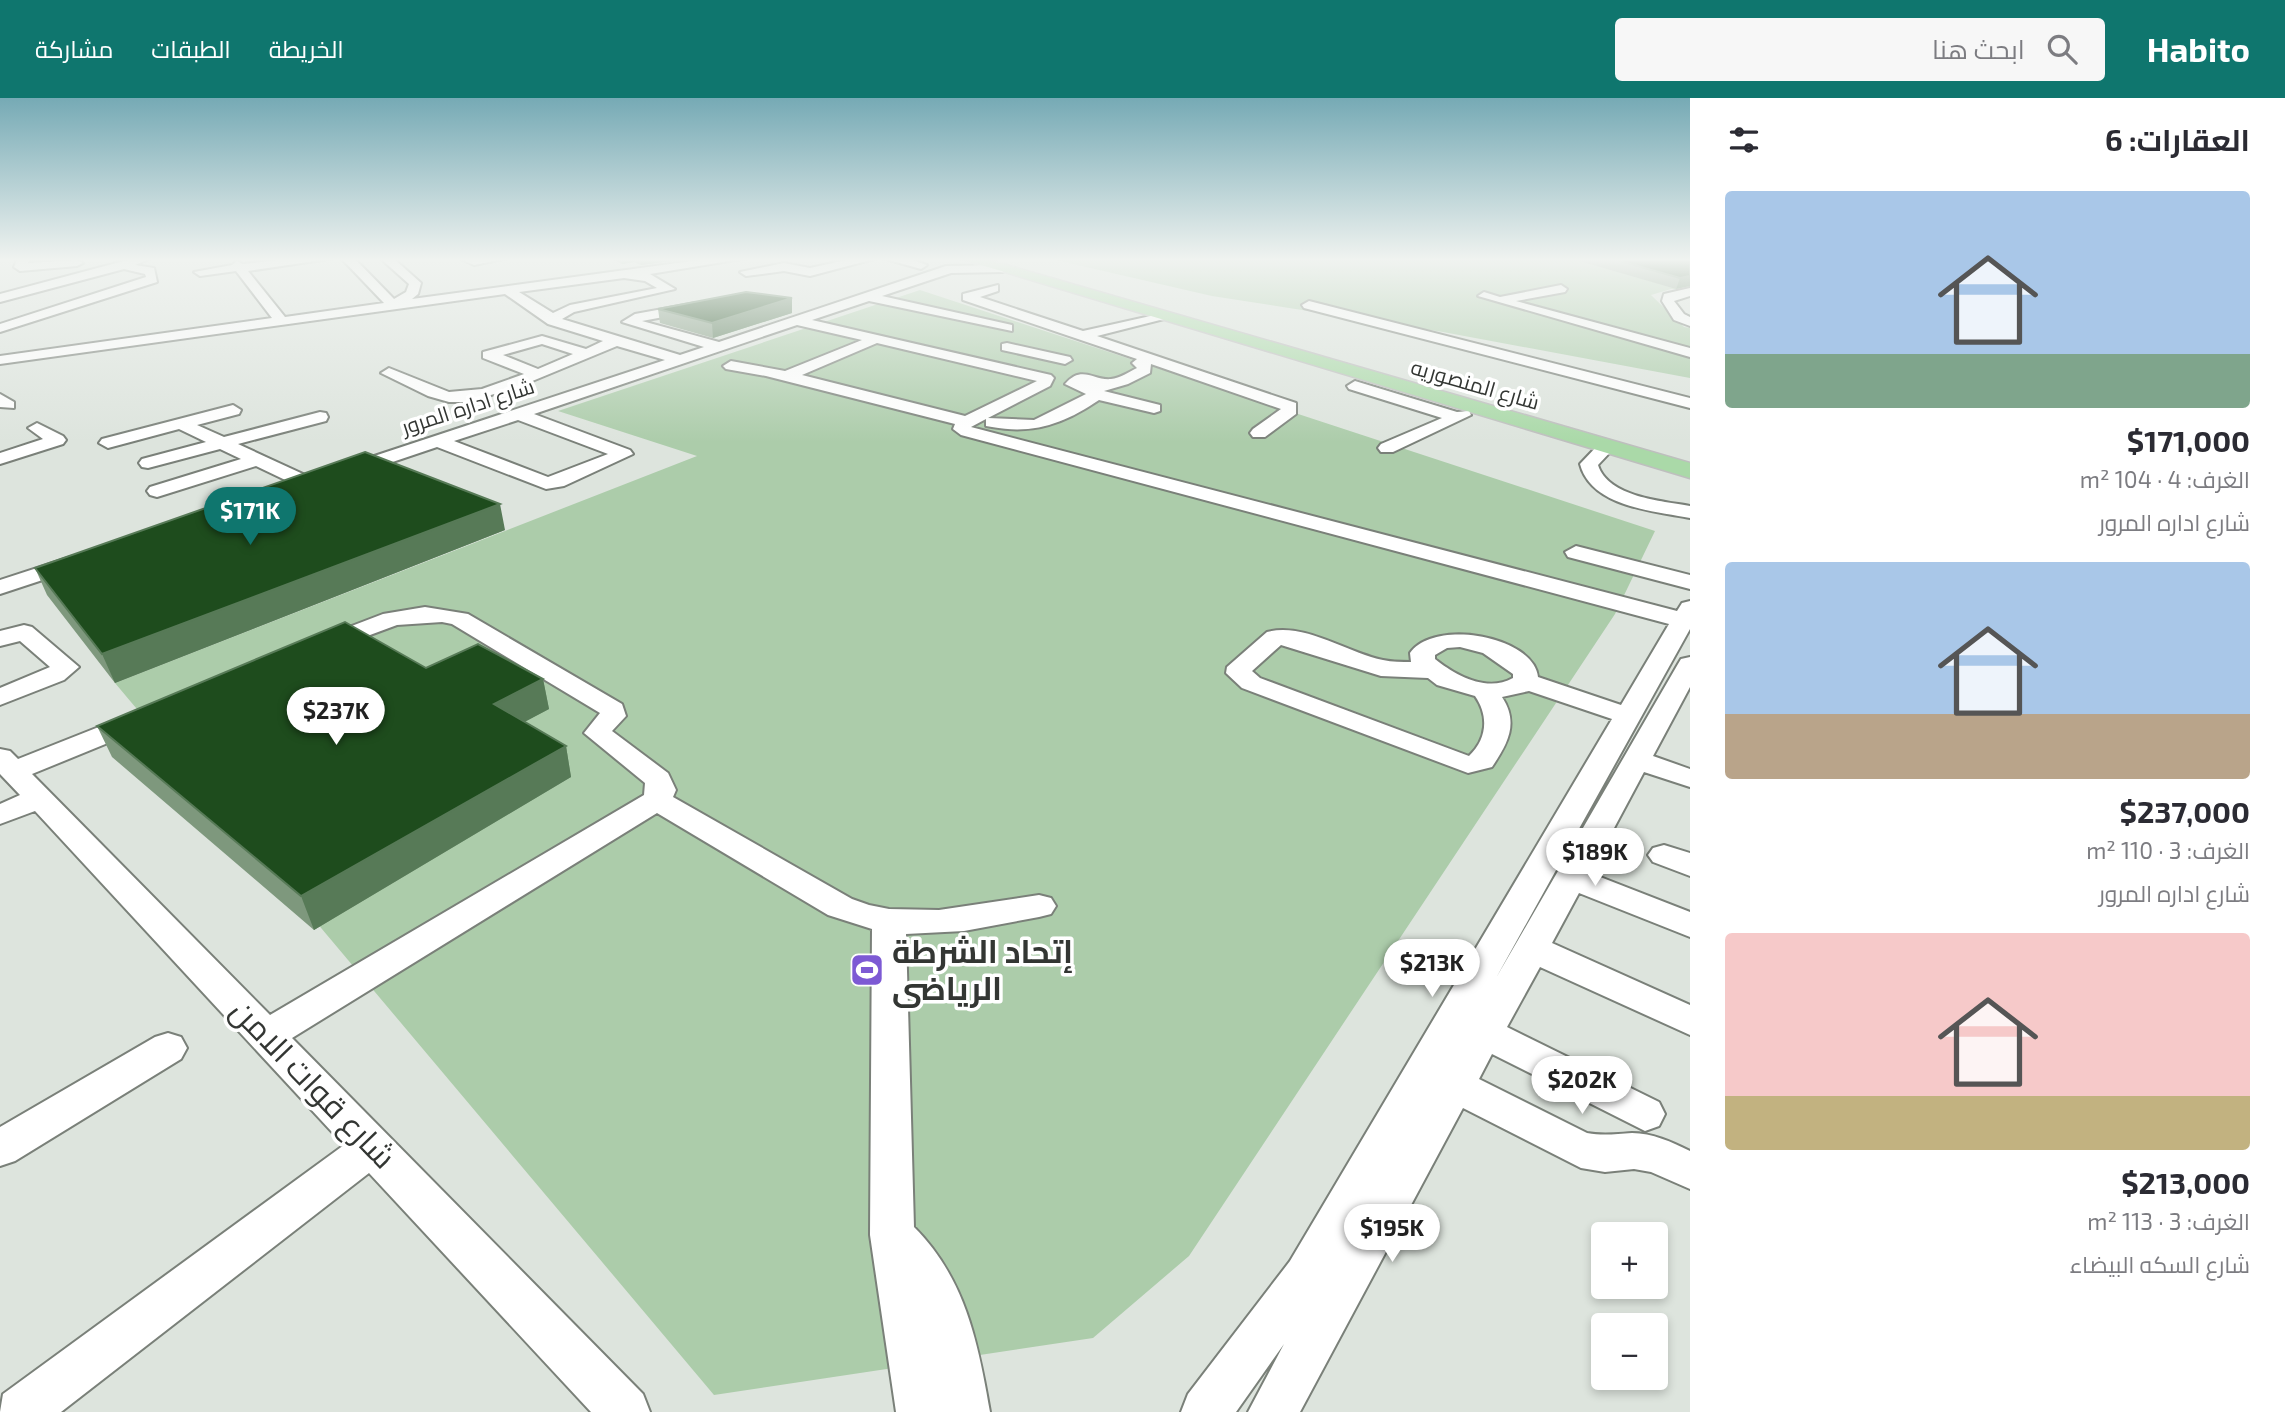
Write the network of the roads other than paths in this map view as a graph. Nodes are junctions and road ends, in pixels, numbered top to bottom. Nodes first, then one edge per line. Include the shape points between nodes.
1 (27, 319) edge
2 (68, 319) edge
3 (293, 319) edge
4 (550, 319) edge
5 (635, 319) edge
6 (781, 319) edge
7 (805, 319) edge
8 (981, 319) edge
9 (992, 319) edge
10 (1018, 319) edge
11 (1149, 319) edge
12 (1181, 319) edge
13 (1366, 319) edge
14 (1569, 319) edge
15 (74, 320) dead end
16 (281, 321) joint
17 (553, 321) joint
18 (19, 322) junction
19 (55, 326) dead end
20 (0, 328) edge
21 (1024, 333) dead end
22 (10, 339) edge
23 (1064, 340) junction
24 (616, 341) junction
25 (872, 341) junction
26 (993, 344) dead end
27 (721, 347) junction
28 (94, 348) junction
29 (68, 351) junction
30 (585, 353) junction
31 (1690, 353) edge
32 (800, 354) dead end
33 (1034, 354) junction
34 (0, 360) edge
35 (682, 360) junction
36 (826, 360) junction
37 (1065, 360) dead end
38 (1139, 363) dead end
39 (731, 366) dead end
40 (389, 373) dead end
41 (535, 373) junction
42 (787, 376) junction
43 (1096, 386) junction
44 (1355, 386) dead end
45 (1690, 403) edge
46 (1154, 408) dead end
47 (233, 410) dead end
48 (1474, 410) junction
49 (519, 414) junction
50 (320, 417) dead end
51 (968, 422) junction
52 (992, 422) dead end
53 (181, 424) junction
54 (37, 428) dead end
55 (1259, 433) dead end
56 (438, 441) junction
57 (108, 443) dead end
58 (221, 443) junction
59 (1612, 444) junction
60 (1387, 448) dead end
61 (25, 452) junction
62 (0, 459) edge
63 (257, 460) junction
64 (1690, 461) edge
65 (148, 463) dead end
66 (44, 464) dead end
67 (1690, 471) edge
68 (309, 484) junction
69 (158, 491) dead end
70 (284, 492) edge
71 (1690, 512) edge
72 (1576, 552) dead end
73 (90, 557) edge
74 (1690, 582) edge
75 (0, 587) edge
76 (1686, 614) edge
77 (0, 639) edge
78 (299, 656) edge
79 (1690, 664) edge
80 (1432, 671) junction
81 (1525, 681) junction
82 (1484, 691) junction
83 (0, 696) edge
84 (160, 712) edge
85 (1629, 716) junction
86 (1636, 760) junction
87 (18, 775) edge
88 (1690, 779) edge
89 (657, 800) junction
90 (0, 816) edge
91 (1571, 877) junction
92 (1040, 906) dead end
93 (889, 923) junction
94 (1690, 925) edge
95 (1531, 948) junction
96 (1690, 1021) edge
97 (1484, 1032) junction
98 (266, 1036) junction
99 (168, 1048) dead end
100 (1454, 1085) junction
101 (1645, 1114) dead end
102 (372, 1147) junction
103 (0, 1148) edge
104 (1690, 1171) edge
105 (892, 1235) junction
106 (21, 1412) edge
107 (625, 1412) edge
108 (921, 1412) edge
109 (965, 1412) edge
110 (1206, 1412) edge
111 (1273, 1412) edge

1 - 18 street
2 - 15 street
3 - 16 street
4 - 17 street
5 - 27 street via 629,322
6 - 27 street, شارع اداره المرور
7 - 25 street via 832,336
8 - 21 street
9 - 23 street
10 - 23 street
11 - 23 street
12 - 48 main road, شارع المنصوريه
13 - 45 street
14 - 31 street
16 - 28 street
17 - 24 street
18 - 19 street
18 - 20 street
22 - 28 street
22 - 29 street
23 - 33 street
23 - 43 street via 1100,358 1076,371
23 - 55 street via 1290,406
24 - 30 street
24 - 35 street
25 - 36 street
25 - 51 street via 1046,379
26 - 33 street
27 - 35 street, شارع اداره المرور
28 - 29 street
29 - 34 street
30 - 41 street
30 - 41 street via 542,340 488,355
32 - 36 street
33 - 37 street
35 - 49 street, شارع اداره المرور
36 - 42 street
38 - 43 street via 1145,370 1124,381
39 - 42 street
40 - 41 street via 450,397 465,397
42 - 51 street
43 - 46 street
43 - 52 street via 1034,427
44 - 48 street
47 - 53 street
48 - 59 main road, شارع المنصوريه
48 - 60 street
49 - 56 street, شارع اداره المرور
49 - 56 street via 624,454 546,483
50 - 58 street
51 - 76 street via 962,429
53 - 57 street
53 - 58 street
54 - 61 street via 57,440
56 - 68 street, شارع اداره المرور
58 - 63 street
58 - 65 street
59 - 64 main road, شارع المنصوريه
59 - 67 main road, شارع المنصوريه
59 - 71 street via 1589,464 1600,483 1632,499
61 - 62 street
61 - 66 street
63 - 68 street
63 - 69 street
68 - 70 street, شارع اداره المرور
72 - 74 street
73 - 75 street
76 - 85 street
77 - 83 street via 24,632 66,667
78 - 89 street via 415,613 460,619 613,710 598,733 659,779
79 - 86 street
80 - 81 street via 1423,662 1422,653 1428,646 1465,642 1508,655 1526,673
80 - 82 street
80 - 82 street via 1381,668 1276,637 1240,667 1239,673 1251,684 1468,765 1482,761 1499,731 1500,718
81 - 82 street via 1517,688
81 - 85 street
84 - 87 street
85 - 110 street via 1306,1276
86 - 88 street
86 - 91 street
87 - 90 street
87 - 98 street, شارع قوات الامن
89 - 93 street via 840,907
89 - 98 street
91 - 94 street
91 - 95 street
92 - 93 street via 924,924
93 - 105 street
95 - 96 street
95 - 97 street
97 - 100 street
97 - 101 street
98 - 102 street, شارع قوات الامن
99 - 103 street
100 - 104 street via 1581,1150 1658,1155
100 - 111 street
102 - 106 street
102 - 107 street, شارع قوات الامن
105 - 108 street
105 - 109 street via 916,1258 949,1318

